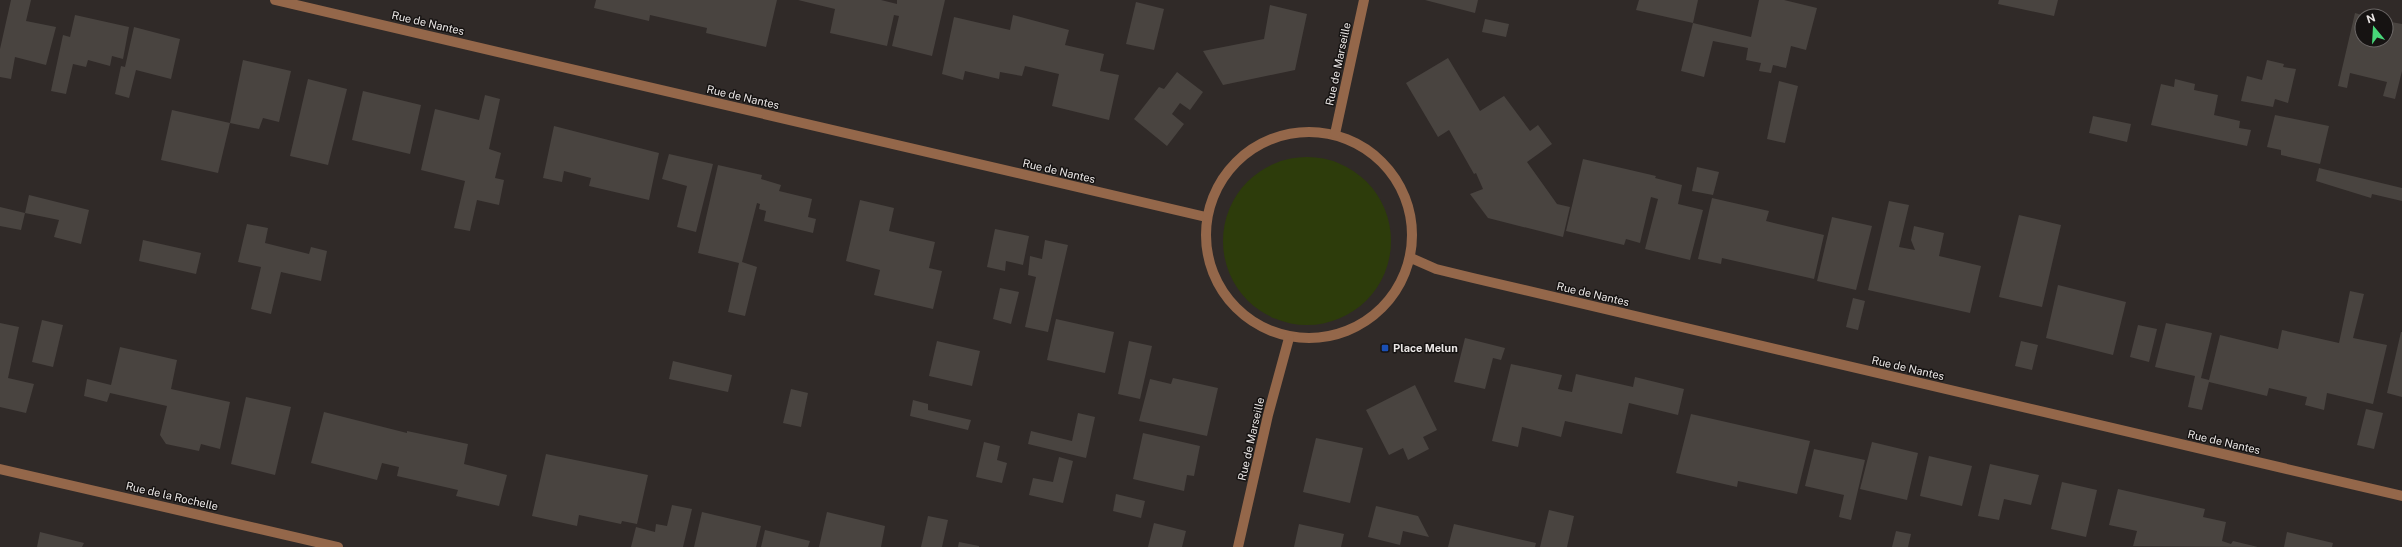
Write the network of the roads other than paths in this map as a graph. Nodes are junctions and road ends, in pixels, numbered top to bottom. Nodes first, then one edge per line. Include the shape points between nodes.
1 (275, 0) edge
2 (1364, 0) edge
3 (1335, 134) junction
4 (1206, 217) junction
5 (1411, 258) junction
6 (1289, 338) junction
7 (0, 469) edge
8 (2402, 496) edge
9 (338, 547) edge
10 (1238, 547) edge

1 - 4 street, Rue de Nantes
2 - 3 street, Rue de Marseille
3 - 4 street via 1308,131 1282,135 1255,146 1232,165 1220,183
3 - 5 street via 1369,150 1391,171 1406,198 1413,227
4 - 6 street via 1205,249 1214,280 1233,307 1258,327
5 - 6 street via 1399,288 1379,313 1352,330 1321,339
5 - 8 street, Rue de Nantes via 1436,269 1473,278
6 - 10 street, Rue de Marseille via 1268,415
7 - 9 street, Rue de la Rochelle

